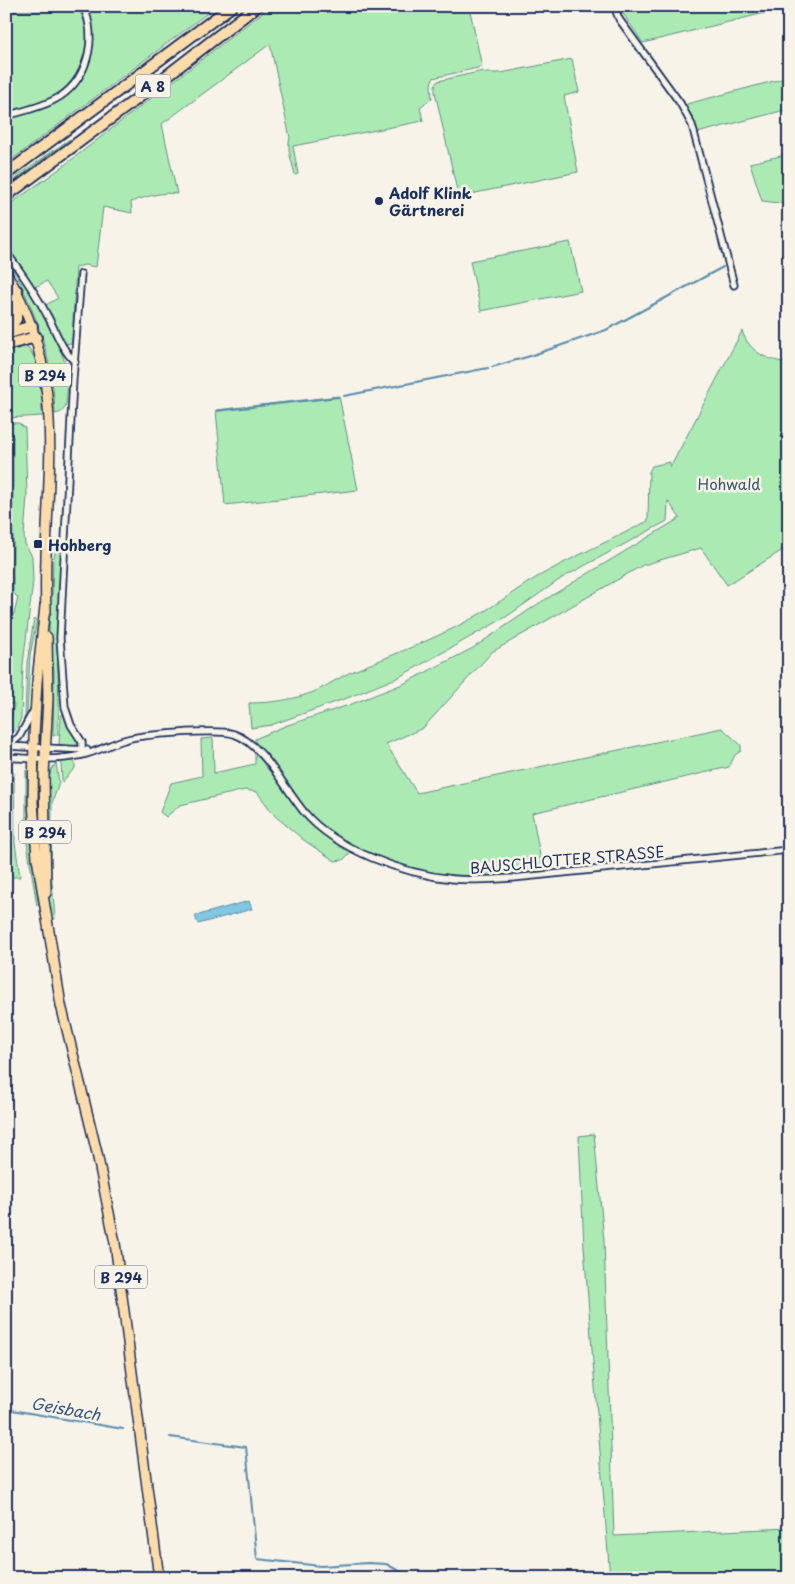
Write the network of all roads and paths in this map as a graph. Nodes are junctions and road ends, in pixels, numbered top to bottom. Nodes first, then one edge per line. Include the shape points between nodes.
1 (83, 6) edge
2 (232, 6) edge
3 (257, 6) edge
4 (614, 6) edge
5 (6, 116) edge
6 (6, 174) edge
7 (6, 196) edge
8 (6, 252) edge
9 (6, 272) edge
10 (81, 274) dead end
11 (734, 285) dead end
12 (17, 291) junction
13 (32, 326) junction
14 (6, 334) edge
15 (36, 337) junction
16 (6, 345) edge
17 (75, 362) junction
18 (46, 606) junction
19 (36, 708) junction
20 (7, 746) edge
21 (34, 748) junction
22 (46, 749) junction
23 (82, 752) junction
24 (6, 757) edge
25 (34, 758) junction
26 (45, 759) junction
27 (789, 850) edge
28 (45, 904) junction
29 (159, 1578) edge

1 - 5 street via 90,40 87,60 78,77 54,100
2 - 6 highway, A 8
3 - 7 highway, A 8
4 - 11 street via 619,19 680,103 692,125
8 - 17 street
9 - 12 main road, B 294
10 - 17 street
12 - 13 main road, B 294
12 - 14 highway via 16,319
13 - 14 highway
13 - 15 main road, B 294
15 - 16 highway
15 - 18 main road, B 294 via 50,414
17 - 23 street via 60,638 65,707 82,742
18 - 19 main road, B 294
18 - 22 main road, B 294
19 - 20 street via 19,737
19 - 21 main road, B 294
20 - 21 street, BAUSCHLOTTER STRASSE
21 - 22 street, BAUSCHLOTTER STRASSE
21 - 25 main road, B 294
22 - 23 street, BAUSCHLOTTER STRASSE
22 - 26 main road, B 294
23 - 26 street, BAUSCHLOTTER STRASSE
23 - 27 street, BAUSCHLOTTER STRASSE via 143,736 234,734 256,749 305,812 328,834 407,871 451,879 503,879
24 - 25 street, BAUSCHLOTTER STRASSE
25 - 26 street, BAUSCHLOTTER STRASSE
25 - 28 main road, B 294 via 34,832
26 - 28 main road, B 294
28 - 29 main road, B 294 via 61,1005 99,1160 118,1256

